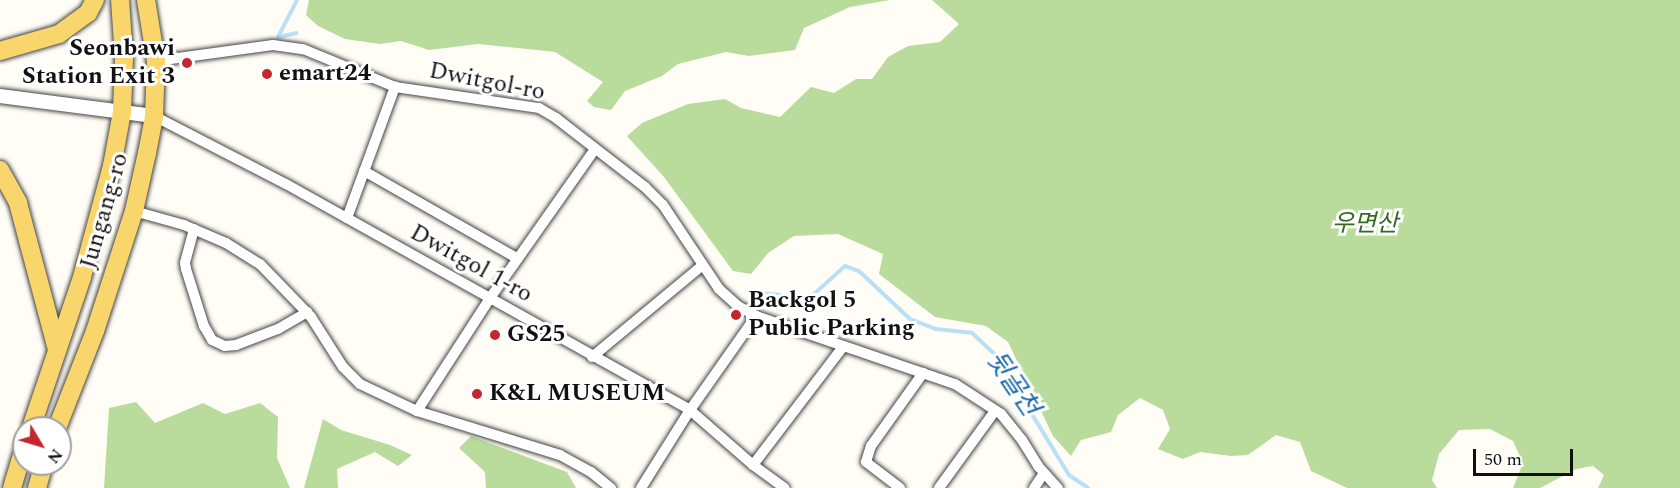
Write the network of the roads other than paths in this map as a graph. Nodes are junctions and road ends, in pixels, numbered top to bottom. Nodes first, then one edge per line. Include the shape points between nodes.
1 (95, 0) edge
2 (120, 0) edge
3 (146, 0) edge
4 (0, 51) edge
5 (156, 61) junction
6 (395, 87) junction
7 (0, 96) edge
8 (122, 112) junction
9 (154, 116) junction
10 (596, 149) junction
11 (0, 170) edge
12 (364, 171) junction
13 (134, 211) junction
14 (347, 218) junction
15 (194, 229) junction
16 (518, 259) junction
17 (704, 265) junction
18 (490, 298) junction
19 (307, 312) junction
20 (756, 316) junction
21 (843, 346) junction
22 (57, 351) junction
23 (592, 357) junction
24 (923, 373) junction
25 (690, 410) junction
26 (417, 411) junction
27 (995, 411) junction
28 (35, 416) edge
29 (62, 416) edge
30 (753, 465) junction
31 (1044, 473) junction
32 (611, 488) edge
33 (641, 488) edge
34 (785, 488) edge
35 (900, 488) edge
36 (939, 488) edge
37 (1034, 488) edge
38 (1058, 488) edge

1 - 4 main road via 88,13 59,34
2 - 8 main road, Jungang-ro
3 - 5 main road, Jungang-ro
5 - 6 street, Dwitgol-ro via 273,45 303,49
5 - 9 main road, Jungang-ro
6 - 10 street, Dwitgol-ro via 539,108
6 - 12 street, Dwitgol-ro
7 - 8 street
8 - 9 street
8 - 22 main road, Jungang-ro via 82,278
9 - 13 main road, Jungang-ro
9 - 14 street, Dwitgol 1-ro
10 - 16 street
10 - 17 street, Dwitgol-ro via 663,205
11 - 22 main road via 18,203
12 - 14 street, Dwitgol-ro
12 - 16 street
13 - 15 street
13 - 29 main road, Jungang-ro
14 - 18 street, Dwitgol 1-ro
15 - 19 street via 260,264
15 - 19 street via 185,263 212,340 225,346 236,345 278,329
16 - 18 street
17 - 20 street, Dwitgol-ro via 719,289
17 - 23 street
18 - 23 street, Dwitgol 1-ro
18 - 26 street
19 - 26 street via 343,367 360,384
20 - 21 street, Dwitgol-ro
20 - 25 street
21 - 24 street, Dwitgol-ro
21 - 30 street
22 - 28 main road, Jungang-ro
23 - 25 street, Dwitgol 1-ro
24 - 27 street, Dwitgol-ro via 955,384
24 - 35 street via 871,446 866,462
25 - 30 street, Dwitgol 1-ro
25 - 33 street
26 - 32 street via 560,455
27 - 31 street, Dwitgol-ro via 1022,440
27 - 36 street
30 - 34 street, Dwitgol 1-ro
31 - 37 street
31 - 38 street, Dwitgol-ro

